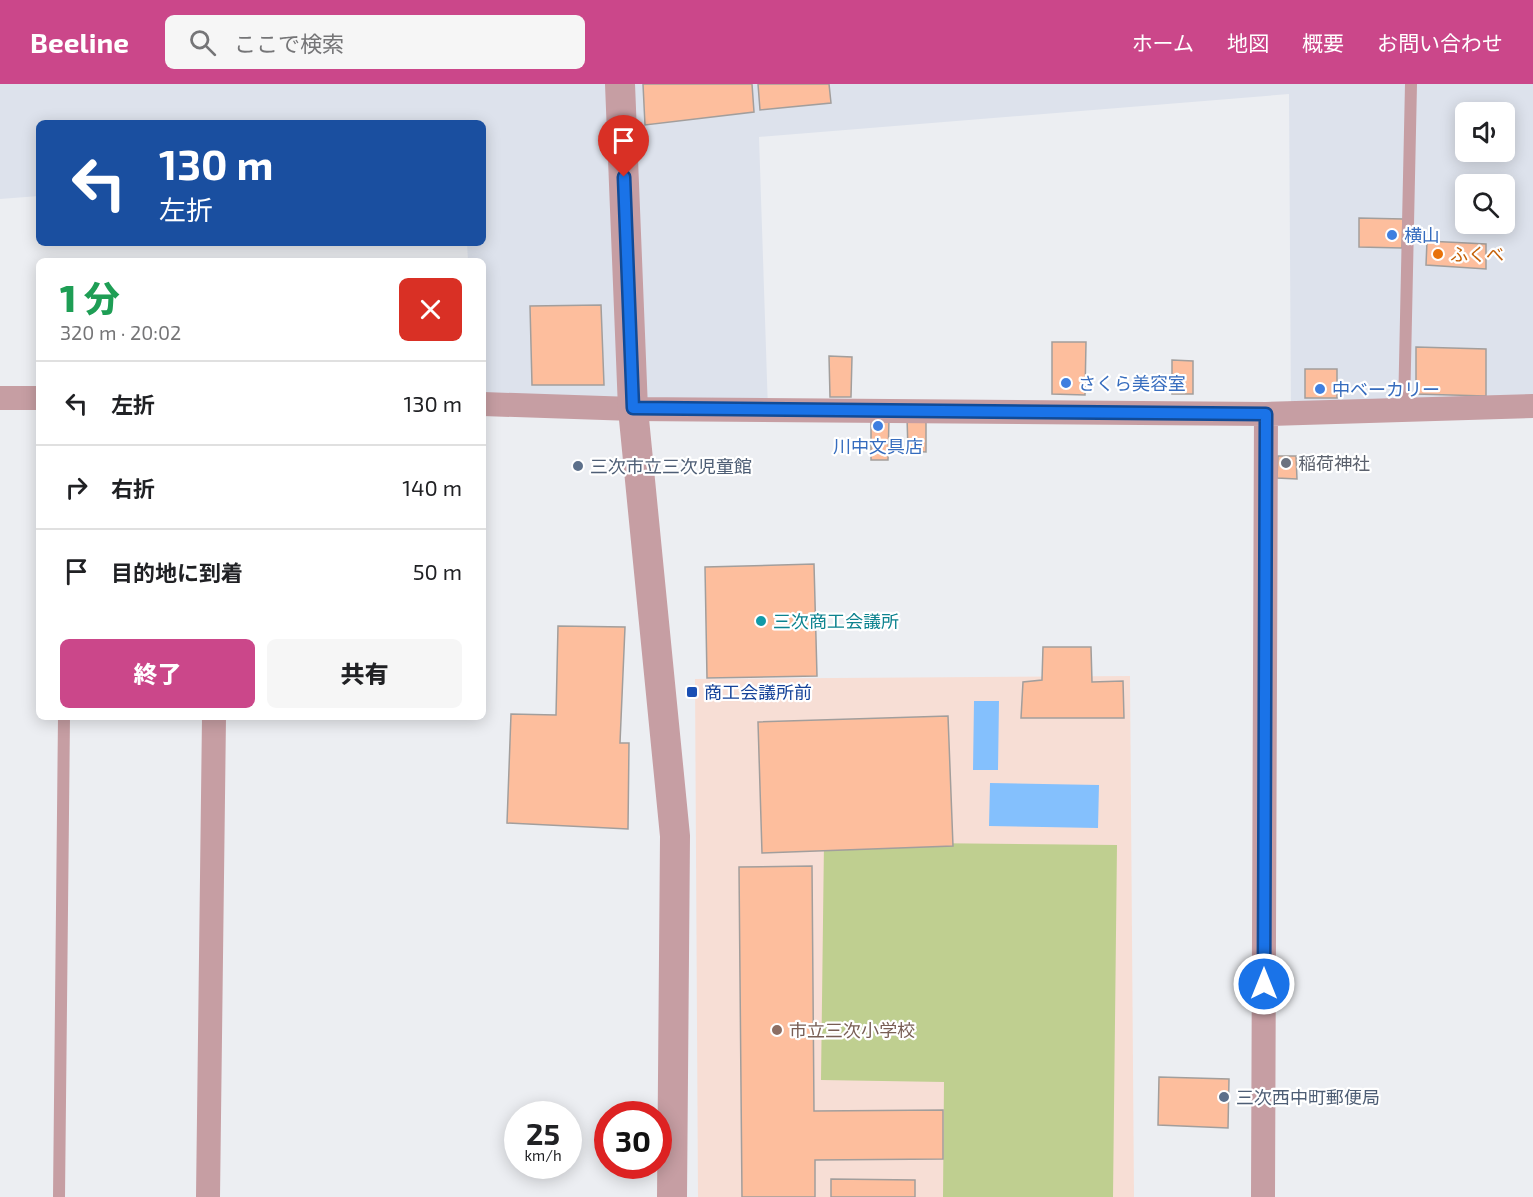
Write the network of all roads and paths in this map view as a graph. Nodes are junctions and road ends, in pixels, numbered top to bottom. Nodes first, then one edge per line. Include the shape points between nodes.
1 (620, 84) edge
2 (1411, 84) edge
3 (0, 398) edge
4 (36, 398) edge
5 (486, 404) edge
6 (1533, 406) edge
7 (633, 408) junction
8 (1404, 411) junction
9 (1266, 414) junction
10 (64, 720) edge
11 (214, 720) edge
12 (59, 1197) edge
13 (208, 1197) edge
14 (672, 1197) edge
15 (1263, 1197) edge

1 - 7 street
2 - 8 lane
3 - 4 street
5 - 7 street
6 - 8 street
7 - 9 street
7 - 14 street via 675,836
8 - 9 street
9 - 15 street
10 - 12 lane
11 - 13 street

